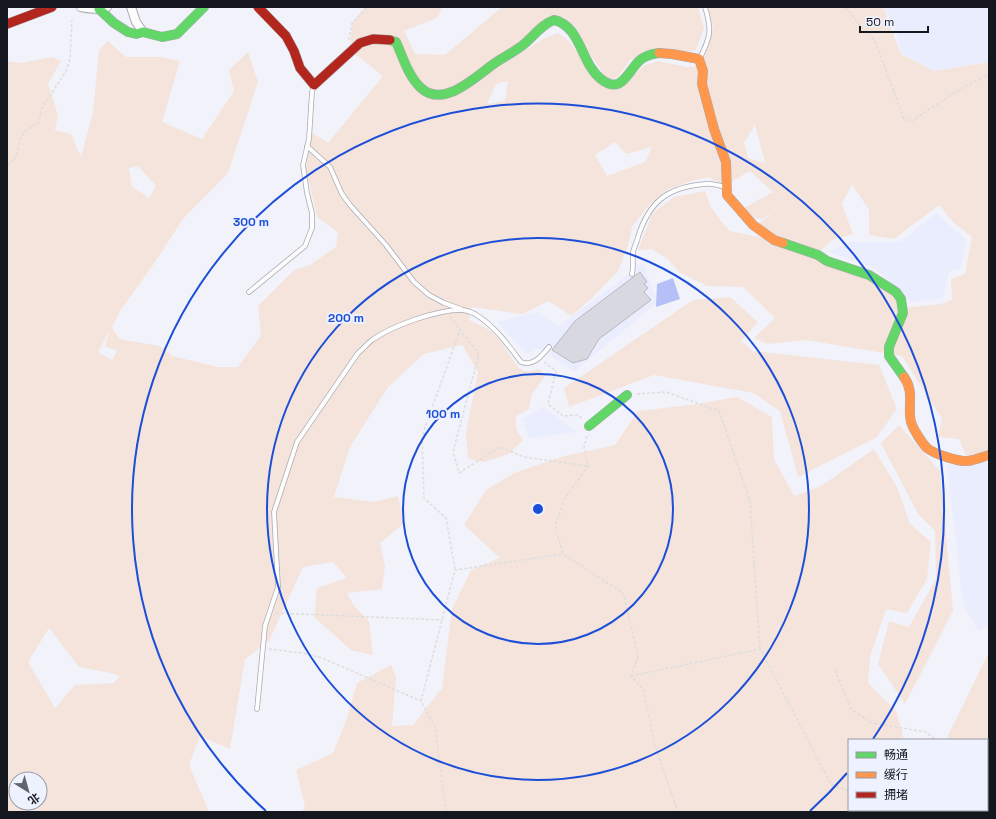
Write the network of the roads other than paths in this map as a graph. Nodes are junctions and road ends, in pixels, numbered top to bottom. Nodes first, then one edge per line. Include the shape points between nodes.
1 (52, 7) edge
2 (81, 7) edge
3 (131, 7) edge
4 (204, 7) edge
5 (258, 7) edge
6 (705, 7) edge
7 (103, 8) edge
8 (7, 24) edge
9 (143, 32) junction
10 (699, 59) junction
11 (314, 85) junction
12 (307, 146) junction
13 (727, 187) junction
14 (632, 274) dead end
15 (249, 292) dead end
16 (462, 310) junction
17 (549, 347) dead end
18 (627, 395) road end
19 (589, 426) road end
20 (989, 455) edge
21 (256, 709) dead end

1 - 8 main road
2 - 7 street
3 - 9 street
4 - 9 main road via 177,34 162,37
5 - 11 main road via 286,36 300,68
6 - 10 lane via 710,22 710,33
7 - 9 main road via 122,29 136,34
10 - 11 main road via 654,54 644,57 622,83 608,84 597,76 570,30 561,21 555,20 548,22 522,46 481,72 465,86 438,96 422,89 414,79 396,42 386,39 373,39 360,44
10 - 13 main road via 703,71 702,84 714,130 726,162
11 - 12 lane
12 - 15 lane via 303,165 312,213 312,228 305,246
12 - 16 lane via 330,167 350,205 386,245 414,282 429,295
13 - 14 lane via 706,183 692,186 663,196 653,205 633,253
13 - 20 main road via 728,195 734,204 768,237 868,275 896,292 902,299 903,313 889,347 889,356 906,380 910,392 911,422 921,440 928,449 961,461
16 - 17 lane via 475,314 490,325 521,362 528,364 539,358
16 - 21 lane via 445,311 414,320 371,341 358,353 297,442 274,512 278,587 265,626
18 - 19 main road

